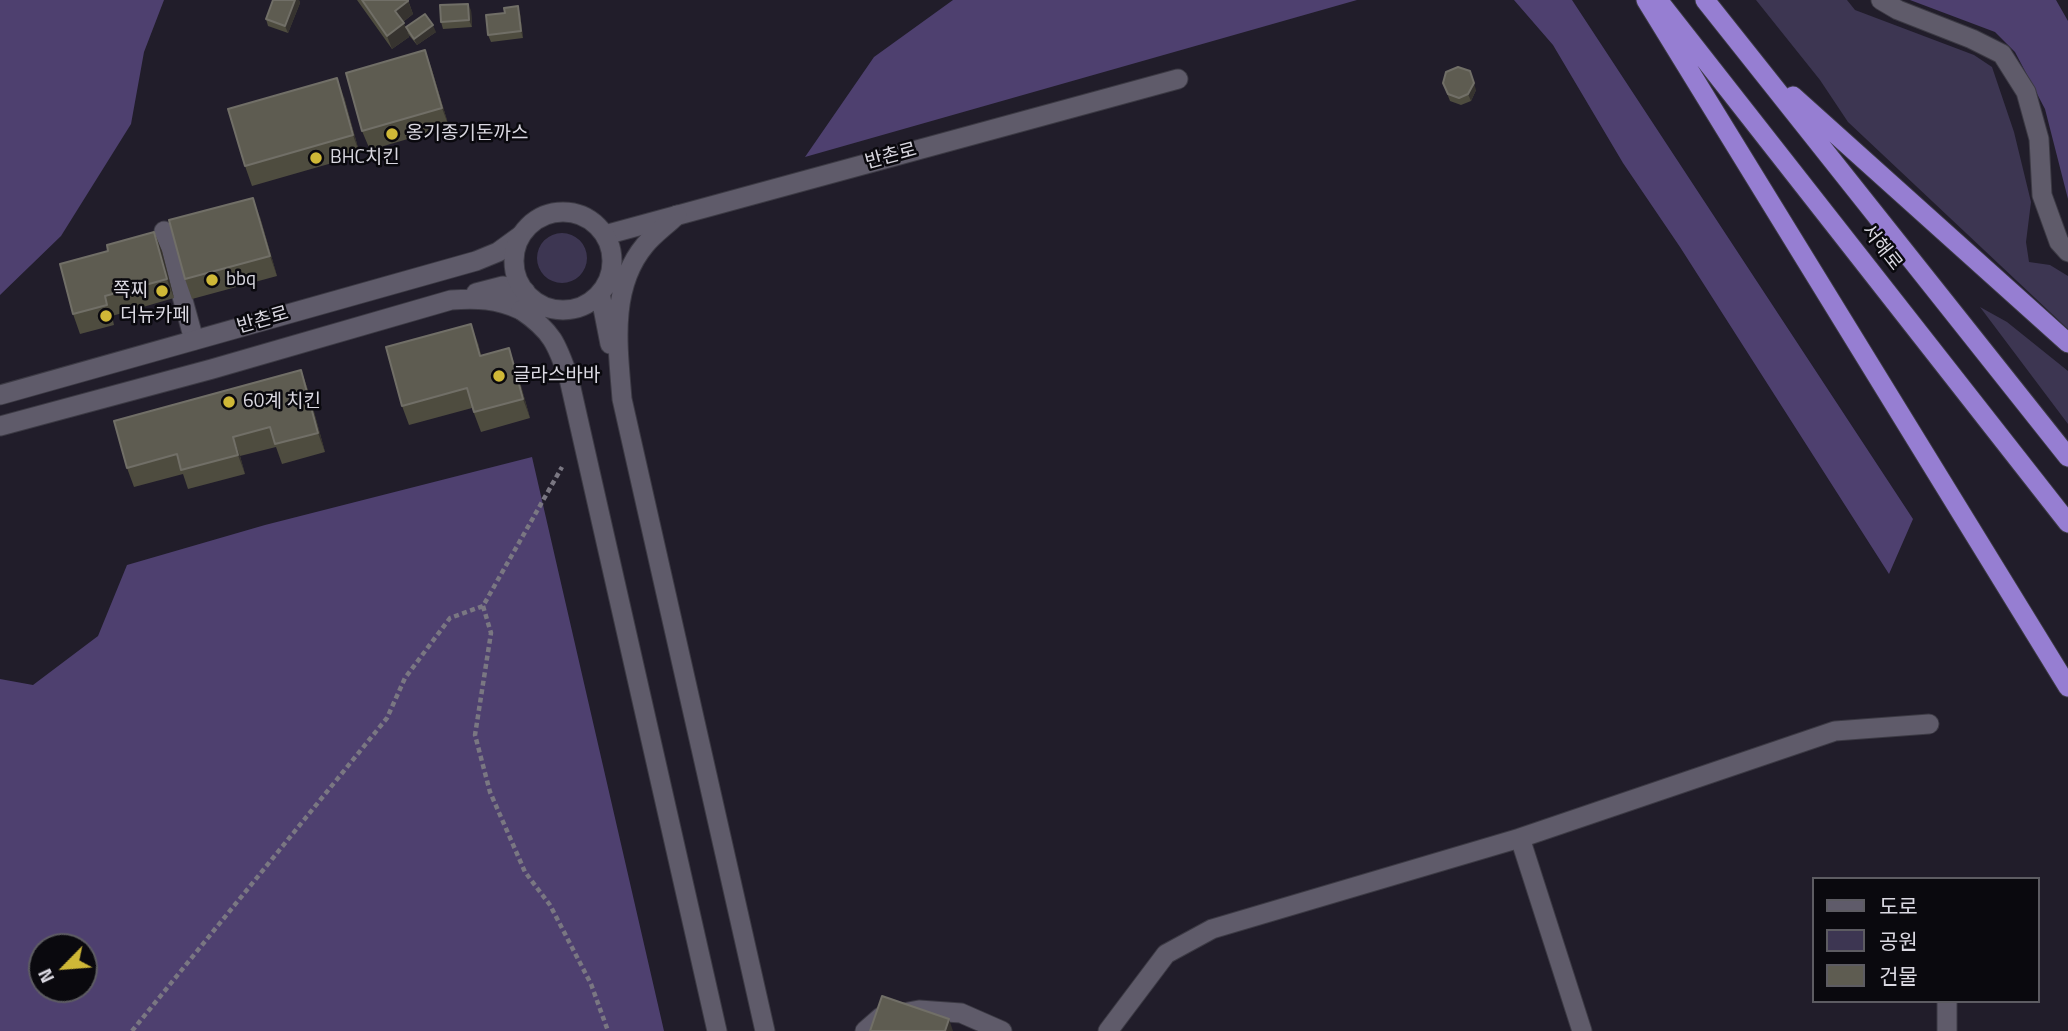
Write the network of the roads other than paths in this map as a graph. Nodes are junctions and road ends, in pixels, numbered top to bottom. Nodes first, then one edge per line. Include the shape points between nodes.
1 (1646, 0) edge
2 (1658, 0) edge
3 (1705, 0) edge
4 (1881, 0) edge
5 (1750, 58) junction
6 (1178, 79) dead end
7 (677, 215) junction
8 (164, 231) dead end
9 (605, 234) junction
10 (520, 236) junction
11 (2068, 252) edge
12 (600, 293) junction
13 (523, 300) junction
14 (194, 340) junction
15 (2068, 343) edge
16 (0, 395) edge
17 (622, 399) junction
18 (0, 426) edge
19 (2068, 457) edge
20 (2068, 523) edge
21 (2068, 687) edge
22 (1929, 724) dead end
23 (1520, 838) junction
24 (1947, 1003) edge
25 (717, 1031) edge
26 (765, 1031) edge
27 (865, 1031) edge
28 (1002, 1031) edge
29 (1108, 1031) edge
30 (1582, 1031) edge
31 (1947, 1031) edge

1 - 21 highway
2 - 20 highway, 서해로
3 - 5 highway, 서해로
4 - 11 street via 2002,54 2026,92 2039,139 2042,195 2059,242
5 - 15 highway
5 - 19 highway, 서해로
6 - 7 street, 반촌로
7 - 9 street, 반촌로
7 - 17 street via 645,244 623,290 617,328
8 - 14 street
9 - 10 street via 593,222 562,211 531,223
9 - 12 street via 612,266
10 - 13 street via 514,264
10 - 14 street, 반촌로 via 476,261
12 - 13 street via 581,306 559,309
12 - 17 street
13 - 18 street, 반촌로 via 451,300
13 - 25 street via 554,340 569,379
14 - 16 street, 반촌로
17 - 26 street
22 - 23 street via 1835,731
23 - 29 street via 1212,929 1166,954
23 - 30 street
24 - 31 street
27 - 28 street via 881,1017 919,1010 961,1013

